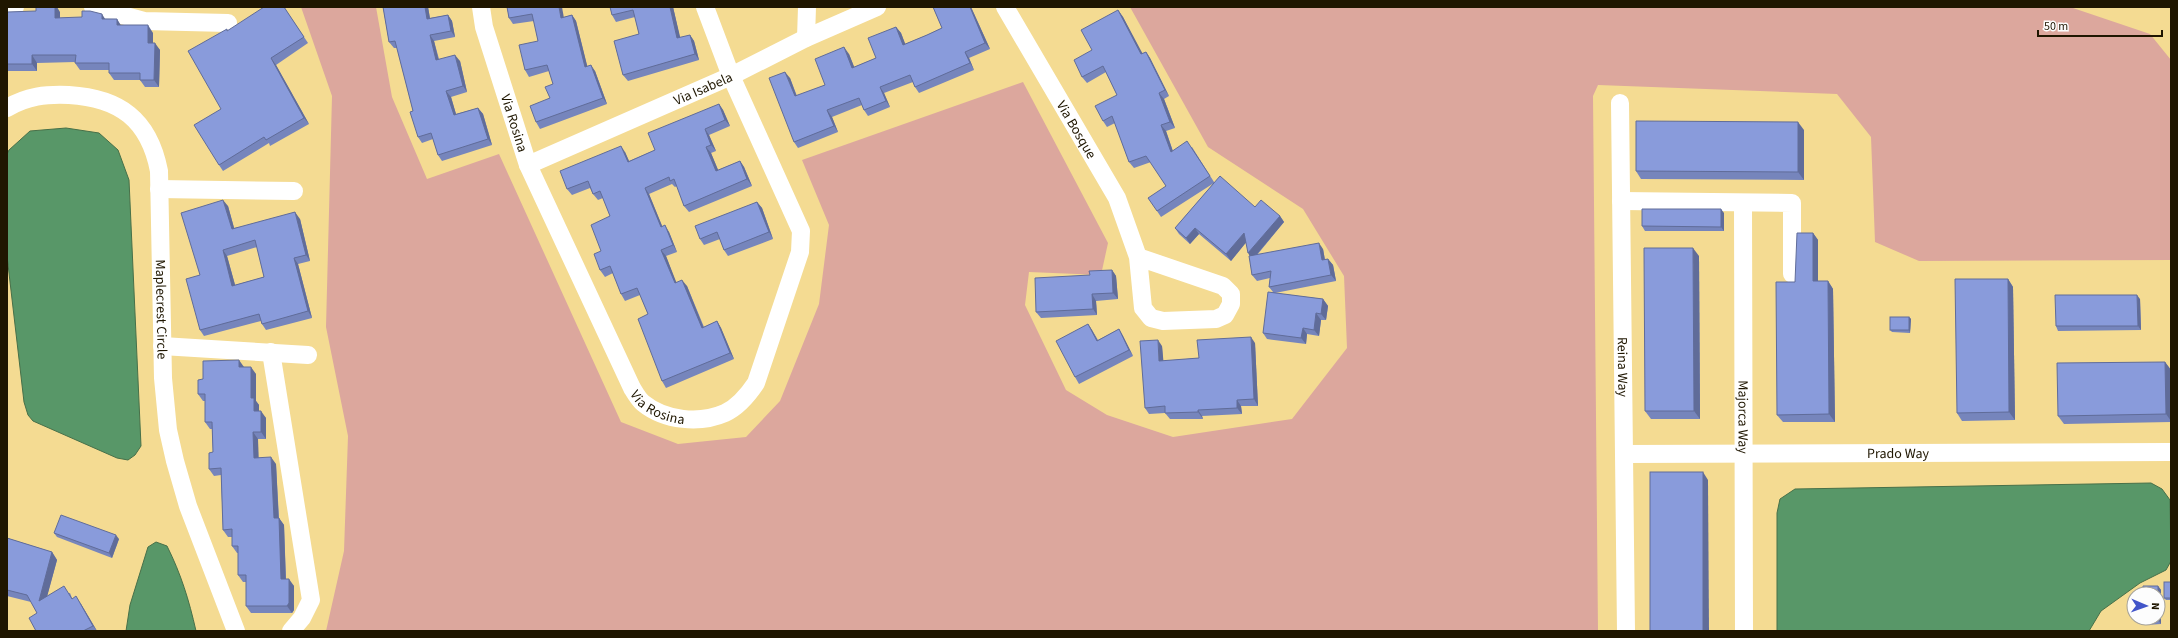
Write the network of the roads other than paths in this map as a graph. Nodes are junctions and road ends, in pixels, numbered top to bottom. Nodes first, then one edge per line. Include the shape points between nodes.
1 (15, 7) edge
2 (93, 7) edge
3 (481, 7) edge
4 (705, 7) edge
5 (807, 7) edge
6 (877, 7) edge
7 (1005, 7) edge
8 (7, 8) edge
9 (228, 23) dead end
10 (806, 38) junction
11 (731, 76) junction
12 (1620, 103) dead end
13 (7, 108) edge
14 (528, 165) junction
15 (159, 189) junction
16 (294, 191) dead end
17 (1621, 201) junction
18 (1743, 203) junction
19 (1138, 257) junction
20 (1792, 274) dead end
21 (162, 346) junction
22 (271, 352) junction
23 (308, 355) dead end
24 (2171, 452) edge
25 (1624, 454) junction
26 (1745, 454) junction
27 (236, 631) edge
28 (291, 631) edge
29 (1626, 631) edge
30 (1744, 631) edge

1 - 8 street
2 - 9 street via 144,21
3 - 14 street, Via Rosina via 484,27
4 - 11 street, Via Rosina
5 - 10 street
6 - 10 street, Via Isabela
7 - 19 street, Via Bosque via 1117,198
10 - 11 street, Via Isabela
11 - 14 street, Via Isabela
11 - 14 street, Via Rosina via 801,231 800,252 756,383 745,399 726,413 701,420 670,417 643,403 632,388
12 - 17 street, Reina Way
13 - 15 street, Maplecrest Circle via 27,99 53,95 90,97 116,106 132,118 145,133 156,157
15 - 16 street
15 - 21 street, Maplecrest Circle
17 - 18 street
17 - 25 street, Reina Way
18 - 20 street via 1792,203
18 - 26 street, Majorca Way
19 - 19 street, Via Bosque via 1143,308 1151,318 1163,321 1216,319 1225,315 1231,304 1231,294 1223,286
21 - 22 street
21 - 27 street, Maplecrest Circle via 168,430 175,461 188,506
22 - 23 street
22 - 28 street via 311,600 302,618
24 - 26 street, Prado Way
25 - 26 street, Prado Way
25 - 29 street, Reina Way
26 - 30 street, Majorca Way

